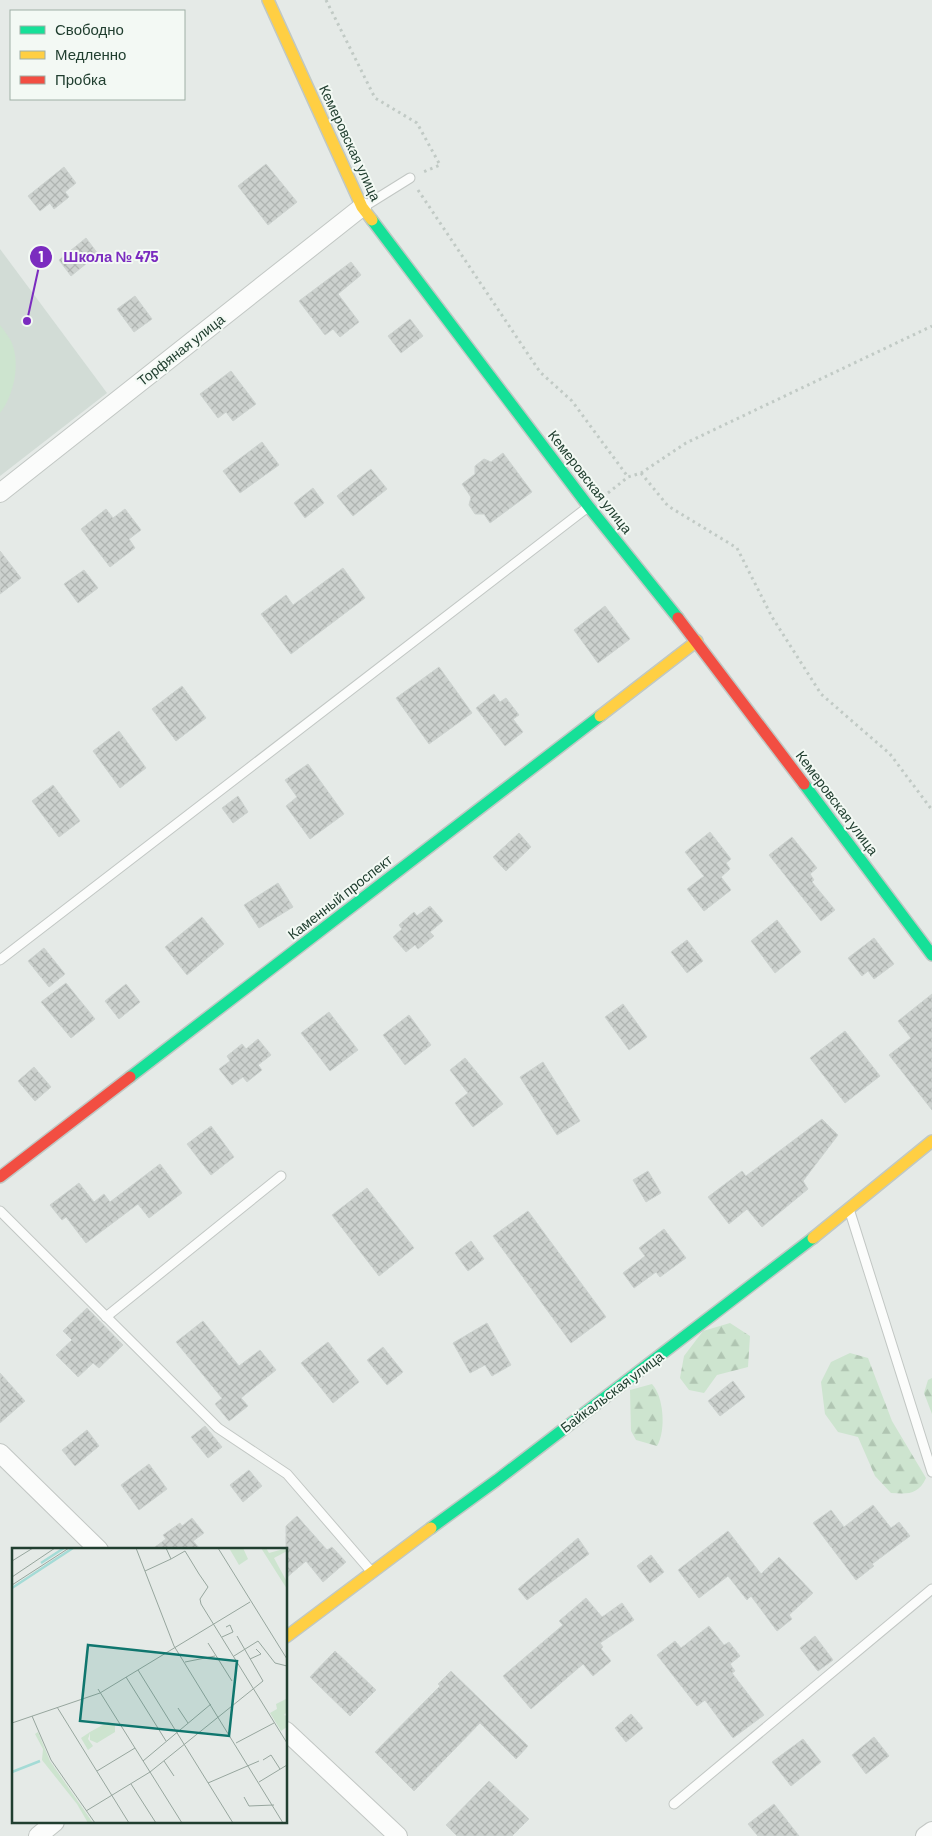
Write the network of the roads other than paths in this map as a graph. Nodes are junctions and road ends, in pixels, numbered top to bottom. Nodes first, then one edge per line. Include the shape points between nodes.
1 (268, 0) edge
2 (410, 178) road end
3 (362, 207) junction
4 (0, 493) edge
5 (589, 506) junction
6 (698, 641) junction
7 (932, 955) edge
8 (0, 960) edge
9 (932, 1141) edge
10 (281, 1176) dead end
11 (0, 1177) edge
12 (850, 1209) junction
13 (0, 1211) edge
14 (106, 1317) junction
15 (0, 1453) edge
16 (932, 1472) edge
17 (97, 1548) edge
18 (371, 1571) junction
19 (932, 1589) edge
20 (288, 1635) edge
21 (288, 1733) edge
22 (674, 1804) dead end
23 (53, 1824) edge
24 (932, 1831) edge
25 (38, 1836) edge
26 (398, 1836) edge
27 (925, 1836) edge

1 - 3 street, Кемеровская улица
2 - 3 lane
3 - 4 street, Торфяная улица
3 - 5 street, Кемеровская улица
5 - 6 street, Кемеровская улица
5 - 8 lane
6 - 7 street, Кемеровская улица
6 - 11 street, Каменный проспект
9 - 12 street, Байкальская улица
10 - 14 lane
12 - 16 lane
12 - 18 street, Байкальская улица via 497,1480
13 - 14 lane
14 - 18 lane via 218,1428 287,1474
15 - 17 street
18 - 20 street, Байкальская улица
19 - 22 lane
21 - 26 street
23 - 25 street
24 - 27 street

